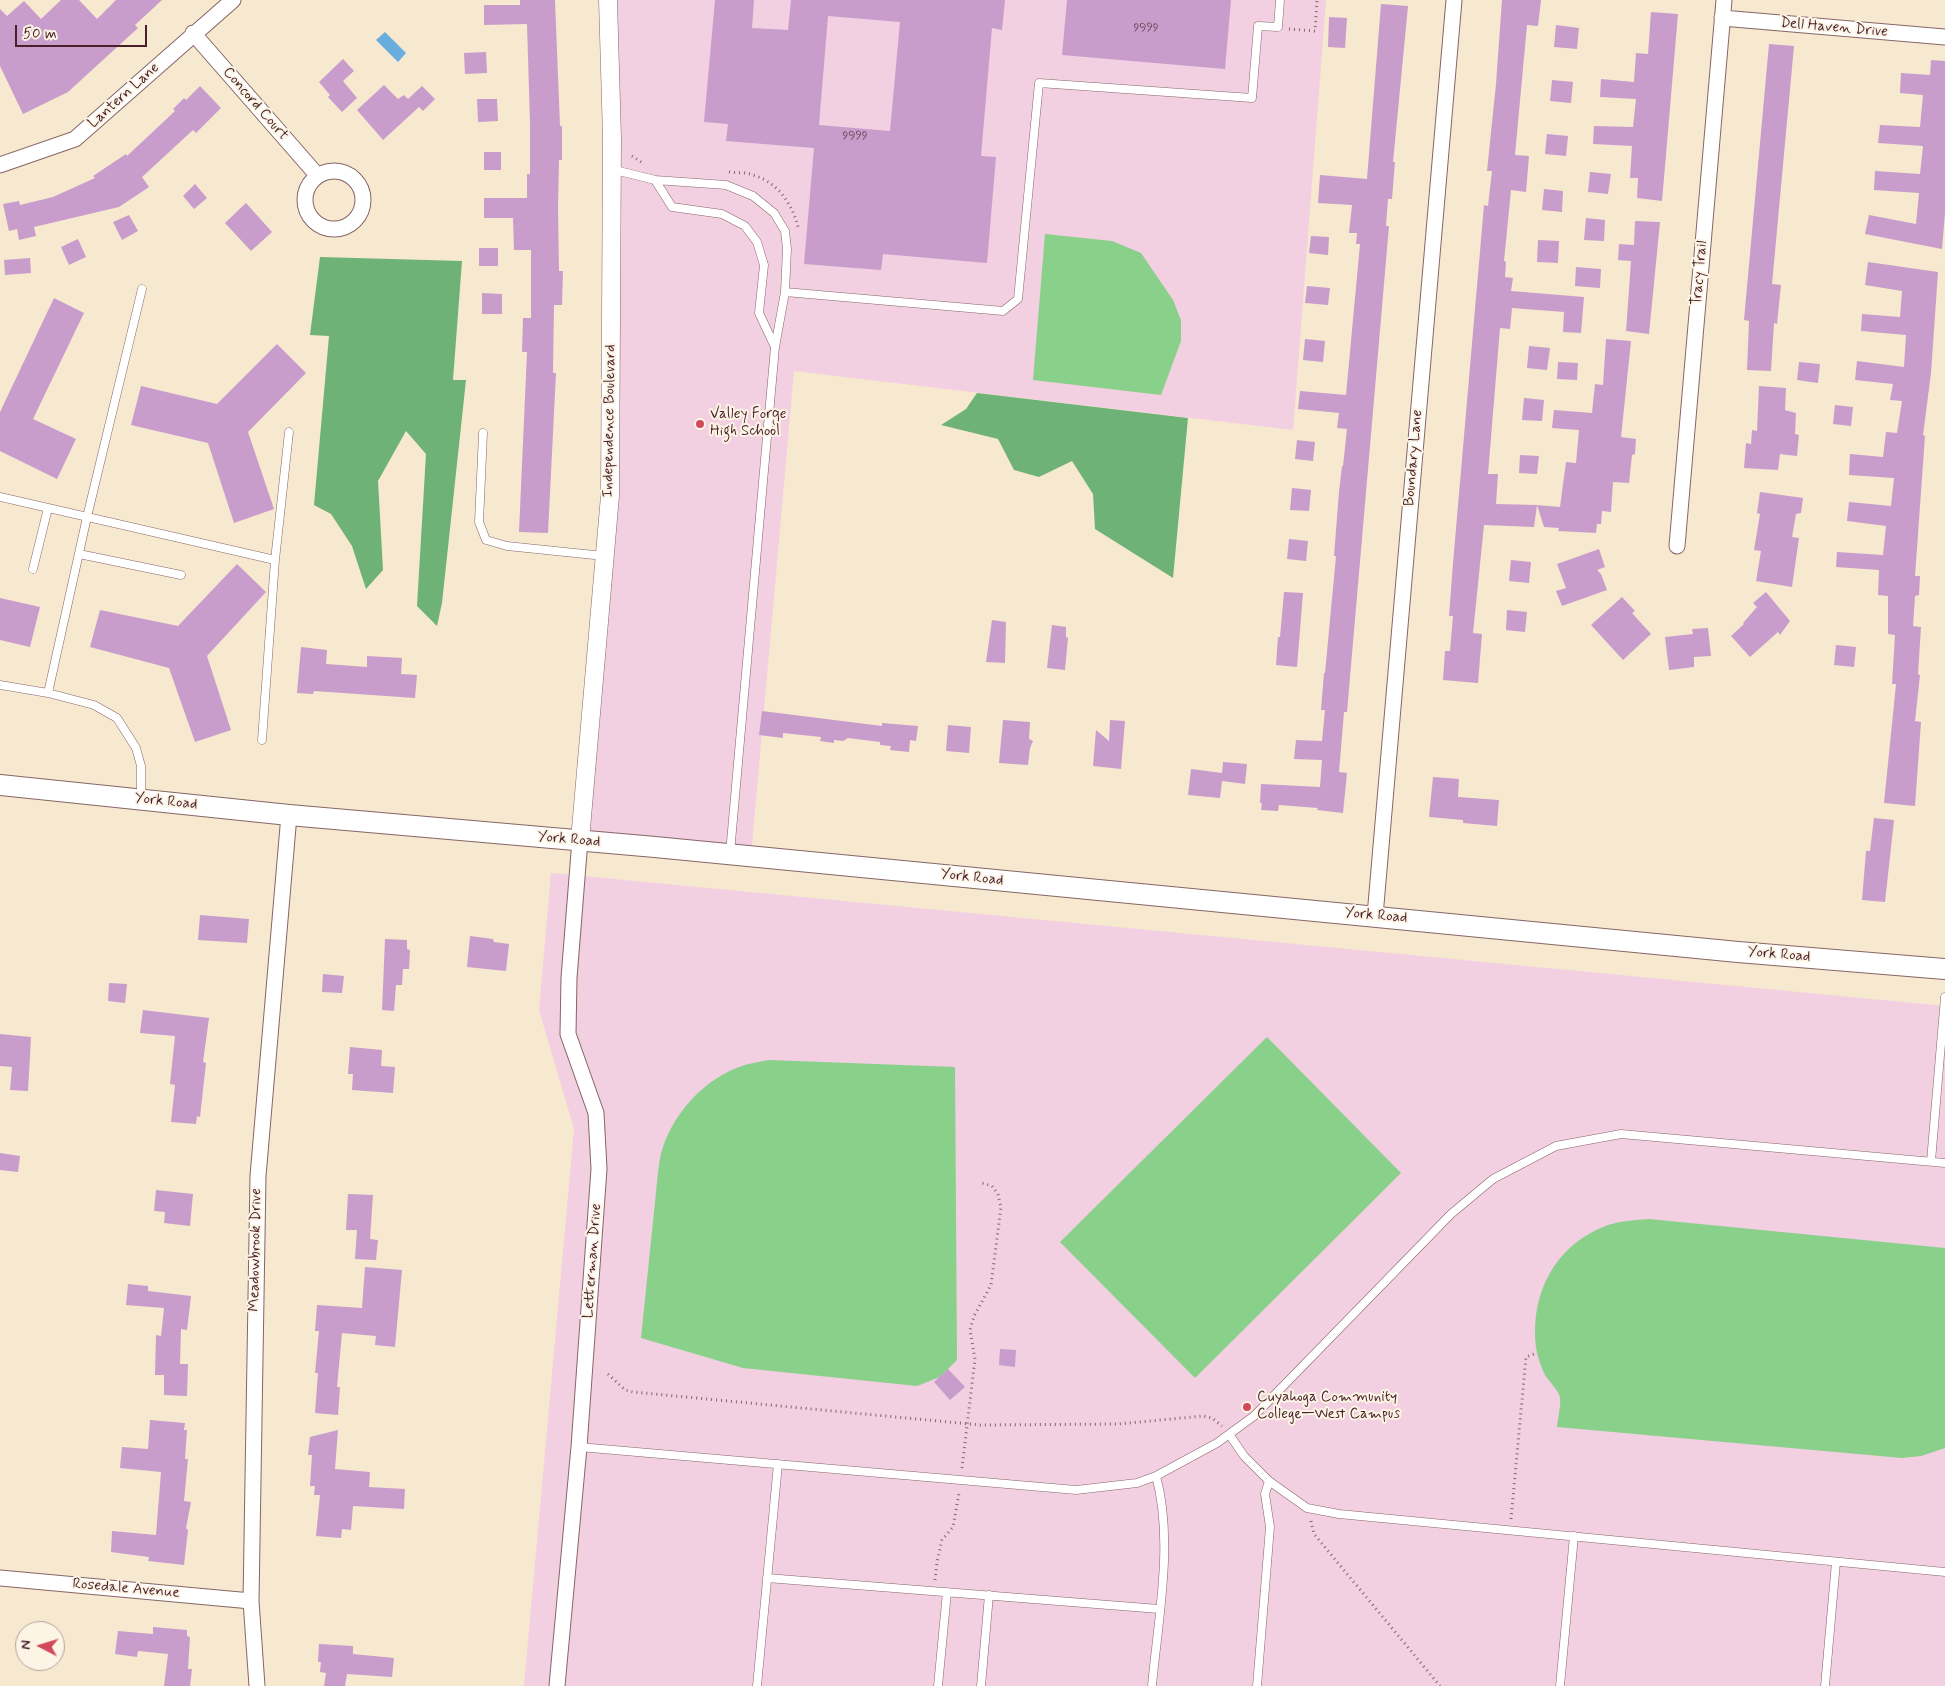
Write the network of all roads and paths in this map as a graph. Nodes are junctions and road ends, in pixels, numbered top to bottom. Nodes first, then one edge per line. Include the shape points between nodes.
1 (233, 0) edge
2 (608, 0) edge
3 (1280, 0) edge
4 (1317, 0) edge
5 (1454, 0) edge
6 (1724, 0) edge
7 (1722, 18) junction
8 (1278, 28) junction
9 (193, 34) junction
10 (1945, 37) edge
11 (0, 165) edge
12 (612, 169) junction
13 (317, 176) dead end
14 (655, 180) junction
15 (142, 290) dead end
16 (785, 292) junction
17 (775, 347) junction
18 (289, 432) dead end
19 (483, 433) dead end
20 (0, 498) edge
21 (48, 508) junction
22 (87, 517) junction
23 (1677, 546) dead end
24 (79, 554) junction
25 (604, 556) junction
26 (275, 560) junction
27 (33, 570) dead end
28 (181, 575) dead end
29 (0, 685) edge
30 (48, 693) junction
31 (262, 740) dead end
32 (0, 785) edge
33 (141, 800) junction
34 (289, 815) junction
35 (580, 840) junction
36 (730, 854) junction
37 (1374, 916) junction
38 (1945, 969) edge
39 (1945, 997) edge
40 (1931, 1161) junction
41 (1945, 1163) edge
42 (982, 1182) dead end
43 (1538, 1353) dead end
44 (608, 1374) dead end
45 (968, 1424) junction
46 (1228, 1434) junction
47 (579, 1447) junction
48 (778, 1464) junction
49 (962, 1468) dead end
50 (1156, 1476) junction
51 (1269, 1481) junction
52 (959, 1493) dead end
53 (1307, 1508) junction
54 (1510, 1530) junction
55 (1574, 1536) junction
56 (1836, 1562) junction
57 (1945, 1572) edge
58 (0, 1578) edge
59 (767, 1578) junction
60 (935, 1591) junction
61 (947, 1592) junction
62 (989, 1595) junction
63 (251, 1601) junction
64 (1159, 1609) junction
65 (257, 1686) edge
66 (557, 1686) edge
67 (757, 1686) edge
68 (938, 1686) edge
69 (981, 1686) edge
70 (1152, 1686) edge
71 (1257, 1686) edge
72 (1440, 1686) edge
73 (1560, 1686) edge
74 (1825, 1686) edge

1 - 9 street, Lantern Lane
2 - 12 street, Independence Boulevard
3 - 8 lane
4 - 8 path via 1315,31
5 - 37 street, Boundary Lane
6 - 7 street, Tracy Trail
7 - 10 street, Dell Haven Drive
7 - 23 street, Tracy Trail
8 - 16 lane via 1258,26 1252,98 1039,83 1018,299 1003,311
9 - 11 street, Lantern Lane via 75,139
9 - 13 street, Concord Court
12 - 14 lane
12 - 25 street, Independence Boulevard via 610,496
14 - 16 lane via 726,185 753,196 774,213 784,231 787,249
14 - 17 lane via 672,207 722,214 745,226 757,242 764,265 759,314
15 - 22 lane
16 - 17 lane
17 - 36 lane
18 - 26 lane
19 - 25 lane via 479,522 486,540 507,546
20 - 21 lane
21 - 22 lane
21 - 27 lane
22 - 24 lane
22 - 26 lane
24 - 28 lane
24 - 30 lane
25 - 35 street, Independence Boulevard
26 - 31 lane
29 - 30 lane
30 - 33 lane via 94,705 117,718 136,748 142,766
32 - 33 main road, York Road
33 - 34 main road, York Road
34 - 35 main road, York Road
34 - 63 street, Meadowbrook Drive via 258,1176
35 - 36 main road, York Road
35 - 47 street, Letterman Drive via 568,1034 596,1113 599,1170
36 - 37 main road, York Road
37 - 38 main road, York Road
39 - 40 lane
40 - 41 lane
40 - 46 lane via 1621,1134 1556,1146 1493,1179 1451,1214 1254,1416
42 - 45 path via 992,1186 1001,1207 991,1285 970,1330 975,1360
43 - 54 path via 1526,1357
44 - 45 path via 625,1390 633,1392
45 - 46 path via 1118,1424 1203,1416 1218,1421
45 - 49 path
46 - 50 lane
46 - 51 lane
47 - 48 lane
47 - 66 street, Letterman Drive
48 - 50 lane via 1076,1490 1137,1483
48 - 59 lane
50 - 64 lane via 1162,1497 1164,1563
51 - 53 lane
51 - 71 lane via 1265,1494 1270,1527
52 - 60 path via 953,1527 942,1540
53 - 54 lane via 1339,1514
53 - 72 path via 1314,1534
54 - 55 lane
55 - 56 lane
55 - 73 lane
56 - 57 lane
56 - 74 lane
58 - 63 street, Rosedale Avenue
59 - 60 lane
59 - 67 lane
60 - 61 lane
61 - 62 lane
61 - 68 lane
62 - 64 lane
62 - 69 lane
63 - 65 street, Meadowbrook Drive
64 - 70 lane

